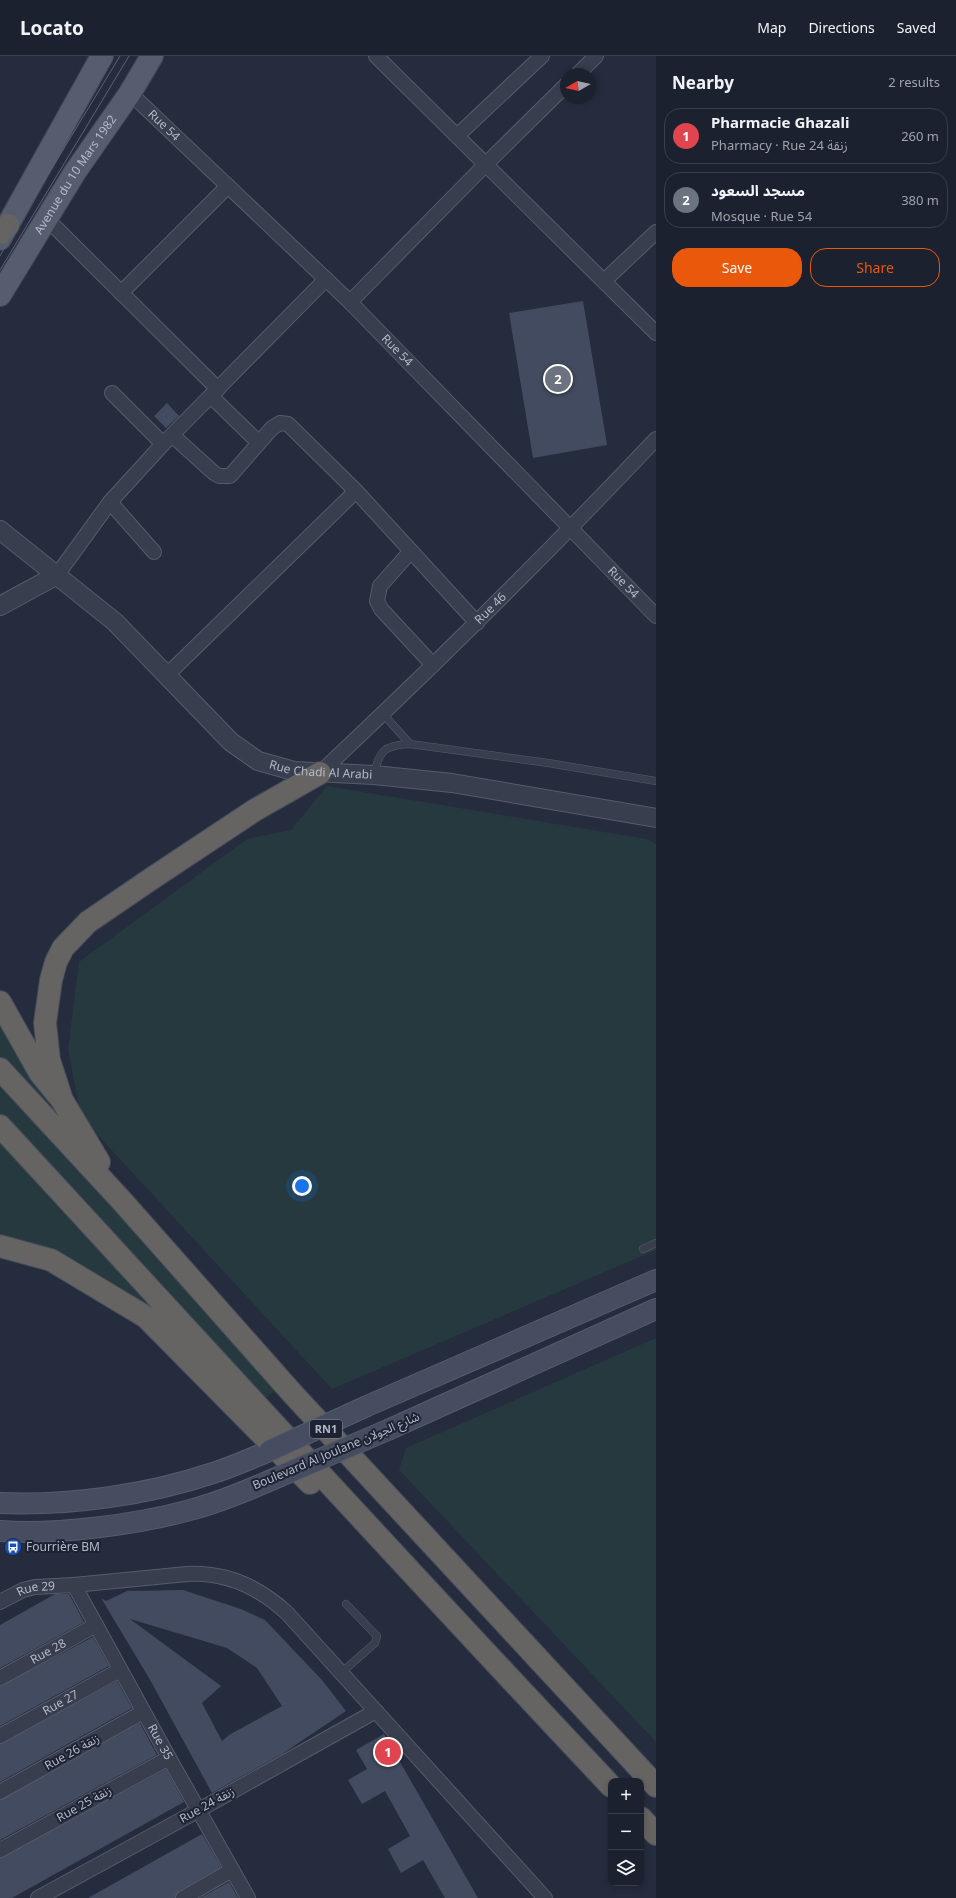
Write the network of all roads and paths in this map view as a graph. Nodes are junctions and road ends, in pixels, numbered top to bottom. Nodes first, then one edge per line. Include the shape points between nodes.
1 (102, 56) edge
2 (152, 56) edge
3 (376, 56) edge
4 (542, 56) edge
5 (596, 56) edge
6 (584, 68) edge
7 (560, 92) edge
8 (130, 93) junction
9 (458, 134) junction
10 (486, 164) junction
11 (228, 186) junction
12 (47, 219) junction
13 (3, 232) edge
14 (656, 232) edge
15 (326, 279) junction
16 (604, 281) junction
17 (121, 293) junction
18 (0, 295) edge
19 (350, 302) junction
20 (656, 333) edge
21 (214, 392) junction
22 (112, 393) dead end
23 (656, 439) edge
24 (167, 440) junction
25 (258, 442) junction
26 (356, 491) junction
27 (110, 502) junction
28 (571, 528) junction
29 (0, 530) edge
30 (411, 551) junction
31 (154, 552) dead end
32 (57, 574) junction
33 (0, 606) edge
34 (656, 616) edge
35 (477, 623) junction
36 (433, 665) junction
37 (167, 675) junction
38 (383, 714) junction
39 (410, 744) junction
40 (320, 773) junction
41 (374, 775) junction
42 (656, 781) edge
43 (656, 818) edge
44 (0, 1002) edge
45 (0, 1069) edge
46 (62, 1100) junction
47 (0, 1126) edge
48 (121, 1200) junction
49 (656, 1243) edge
50 (0, 1246) edge
51 (643, 1250) dead end
52 (656, 1280) edge
53 (656, 1309) edge
54 (0, 1503) edge
55 (0, 1531) edge
56 (74, 1585) junction
57 (0, 1602) edge
58 (346, 1604) dead end
59 (452, 1618) junction
60 (96, 1625) junction
61 (120, 1670) junction
62 (341, 1673) junction
63 (0, 1678) edge
64 (376, 1710) junction
65 (143, 1712) junction
66 (0, 1736) edge
67 (169, 1758) junction
68 (608, 1783) edge
69 (656, 1786) edge
70 (0, 1792) edge
71 (199, 1810) junction
72 (644, 1821) edge
73 (656, 1834) edge
74 (0, 1850) edge
75 (232, 1870) junction
76 (38, 1898) edge
77 (183, 1898) edge
78 (248, 1898) edge
79 (545, 1898) edge

1 - 13 main road
2 - 8 main road, Avenue du 10 Mars 1982
3 - 9 street
4 - 9 street
5 - 6 street
7 - 10 street
8 - 11 street, Rue 54
8 - 12 main road, Avenue du 10 Mars 1982
9 - 10 street
10 - 16 street
10 - 19 street
11 - 15 street, Rue 54
11 - 17 street
12 - 17 street
12 - 18 main road, Avenue du 10 Mars 1982
14 - 16 street
15 - 19 street, Rue 54
15 - 21 street
16 - 20 street
17 - 21 street
19 - 28 street, Rue 54
21 - 24 street
21 - 25 street
22 - 24 street
23 - 28 street, Rue 46
24 - 25 street via 214,473 225,477 234,473
24 - 27 street
25 - 26 street via 280,423 288,424
26 - 30 street
26 - 37 street
27 - 31 street
27 - 32 street
28 - 34 street, Rue 54
28 - 35 street, Rue 46
29 - 32 street, Rue Chadi Al Arabi
30 - 35 street
30 - 36 street via 380,586 377,601 381,609
32 - 33 street
32 - 37 street, Rue Chadi Al Arabi via 115,622
35 - 36 street, Rue 46
36 - 38 street, Rue 46
37 - 40 street, Rue Chadi Al Arabi via 243,752 274,767
38 - 39 lane
38 - 40 street, Rue 46
39 - 41 lane via 396,744 386,748 377,758
39 - 42 lane
40 - 41 street, Rue Chadi Al Arabi
40 - 46 highway via 255,810 151,878 88,922 63,948 51,980 45,1022 49,1060
41 - 43 street, Rue Chadi Al Arabi via 452,783
44 - 46 highway via 40,1073
45 - 48 highway, RN1
46 - 48 highway
47 - 59 highway, RN1 via 350,1504
48 - 69 highway, RN1 via 292,1393
49 - 51 lane
50 - 59 highway via 51,1260 146,1317 407,1580
52 - 54 main road, bridge via 269,1451 213,1473 156,1488 69,1501
53 - 55 main road, Boulevard Al Joulane شارع الجولان, bridge via 284,1476 190,1510 60,1531
56 - 57 street, Rue 29 via 35,1587
56 - 60 street, Rue 35
56 - 62 street, Rue 29 via 187,1574 225,1577 253,1588 277,1604
58 - 62 lane via 377,1636 375,1643
59 - 68 highway, RN1
60 - 61 street, Rue 35
60 - 63 street, Rue 28
61 - 65 street, Rue 35
61 - 66 street, Rue 27
62 - 64 street, Rue 29
64 - 71 street, Rue 24 زنقة
64 - 79 street, Rue 29
65 - 67 street, Rue 35
65 - 70 street, Rue 26 زنقة
67 - 71 street, Rue 35
67 - 74 street, Rue 25 زنقة
71 - 75 street, Rue 35
71 - 76 street, Rue 24 زنقة
72 - 73 highway
75 - 77 street
75 - 78 street, Rue 35

